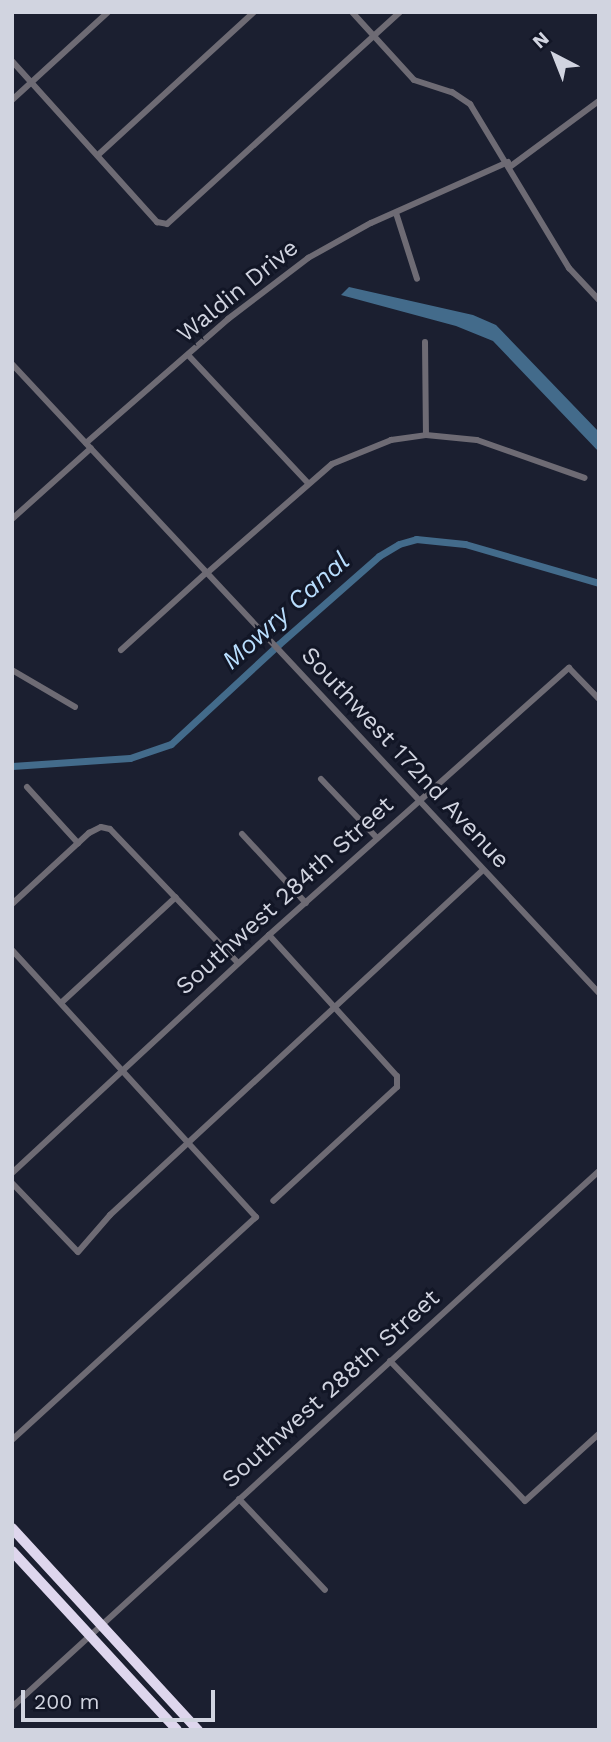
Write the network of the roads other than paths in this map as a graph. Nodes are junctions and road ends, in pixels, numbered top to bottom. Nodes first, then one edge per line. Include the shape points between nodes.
1 (108, 12) edge
2 (254, 12) edge
3 (352, 12) edge
4 (400, 12) edge
5 (374, 36) junction
6 (12, 61) edge
7 (32, 82) junction
8 (12, 100) edge
9 (599, 101) edge
10 (98, 155) junction
11 (509, 164) junction
12 (396, 214) junction
13 (417, 279) dead end
14 (599, 300) edge
15 (425, 342) dead end
16 (189, 356) junction
17 (12, 364) edge
18 (426, 435) junction
19 (86, 443) junction
20 (91, 449) junction
21 (584, 478) dead end
22 (307, 482) junction
23 (12, 519) edge
24 (207, 573) junction
25 (121, 650) dead end
26 (12, 670) edge
27 (599, 699) edge
28 (75, 706) dead end
29 (321, 779) dead end
30 (27, 787) dead end
31 (419, 801) junction
32 (242, 834) dead end
33 (377, 838) junction
34 (78, 843) junction
35 (483, 870) junction
36 (176, 897) junction
37 (14, 898) edge
38 (306, 903) junction
39 (269, 935) junction
40 (12, 950) edge
41 (238, 963) junction
42 (599, 993) edge
43 (61, 1003) junction
44 (334, 1008) junction
45 (123, 1070) junction
46 (188, 1146) junction
47 (599, 1171) edge
48 (12, 1173) edge
49 (12, 1183) edge
50 (273, 1201) dead end
51 (390, 1361) junction
52 (599, 1434) edge
53 (12, 1440) edge
54 (239, 1499) junction
55 (12, 1528) edge
56 (12, 1551) edge
57 (325, 1590) dead end
58 (101, 1624) junction
59 (90, 1636) junction
60 (12, 1707) edge
61 (177, 1730) edge
62 (198, 1730) edge

1 - 7 street
2 - 10 street
3 - 5 street
4 - 5 street
5 - 10 street via 162,225
5 - 11 street via 414,80 452,92 470,104
6 - 7 street
7 - 8 street
7 - 10 street
9 - 11 street, Waldin Drive
11 - 12 street, Waldin Drive
11 - 14 street via 569,268
12 - 13 street
12 - 16 street, Waldin Drive via 308,258 228,319
15 - 18 street
16 - 19 street, Waldin Drive
16 - 22 street
17 - 19 street, Southwest 172nd Avenue
18 - 21 street via 477,440
18 - 22 street via 363,448
19 - 20 street, Southwest 172nd Avenue
20 - 23 street
20 - 24 street, Southwest 172nd Avenue
22 - 24 street
24 - 25 street
24 - 31 street, Southwest 172nd Avenue
26 - 28 street
27 - 31 street, Southwest 284th Street via 569,668
29 - 33 street
30 - 34 street
31 - 33 street, Southwest 284th Street
31 - 35 street, Southwest 172nd Avenue
32 - 38 street
33 - 38 street, Southwest 284th Street
34 - 36 street via 101,827 115,832
34 - 37 street
35 - 42 street, Southwest 172nd Avenue
35 - 44 street
36 - 41 street
36 - 43 street
38 - 39 street, Southwest 284th Street
39 - 41 street, Southwest 284th Street
39 - 44 street
40 - 43 street
41 - 45 street, Southwest 284th Street
43 - 45 street
44 - 46 street
44 - 50 street via 397,1076 397,1087
45 - 46 street
45 - 48 street, Southwest 284th Street
46 - 49 street via 110,1215 78,1252
46 - 53 street via 256,1217
47 - 51 street, Southwest 288th Street
51 - 52 street via 525,1501
51 - 54 street, Southwest 288th Street
54 - 57 street
54 - 58 street, Southwest 288th Street
55 - 58 highway
56 - 59 highway
58 - 59 street, Southwest 288th Street
58 - 62 highway
59 - 60 street, Southwest 288th Street
59 - 61 highway

